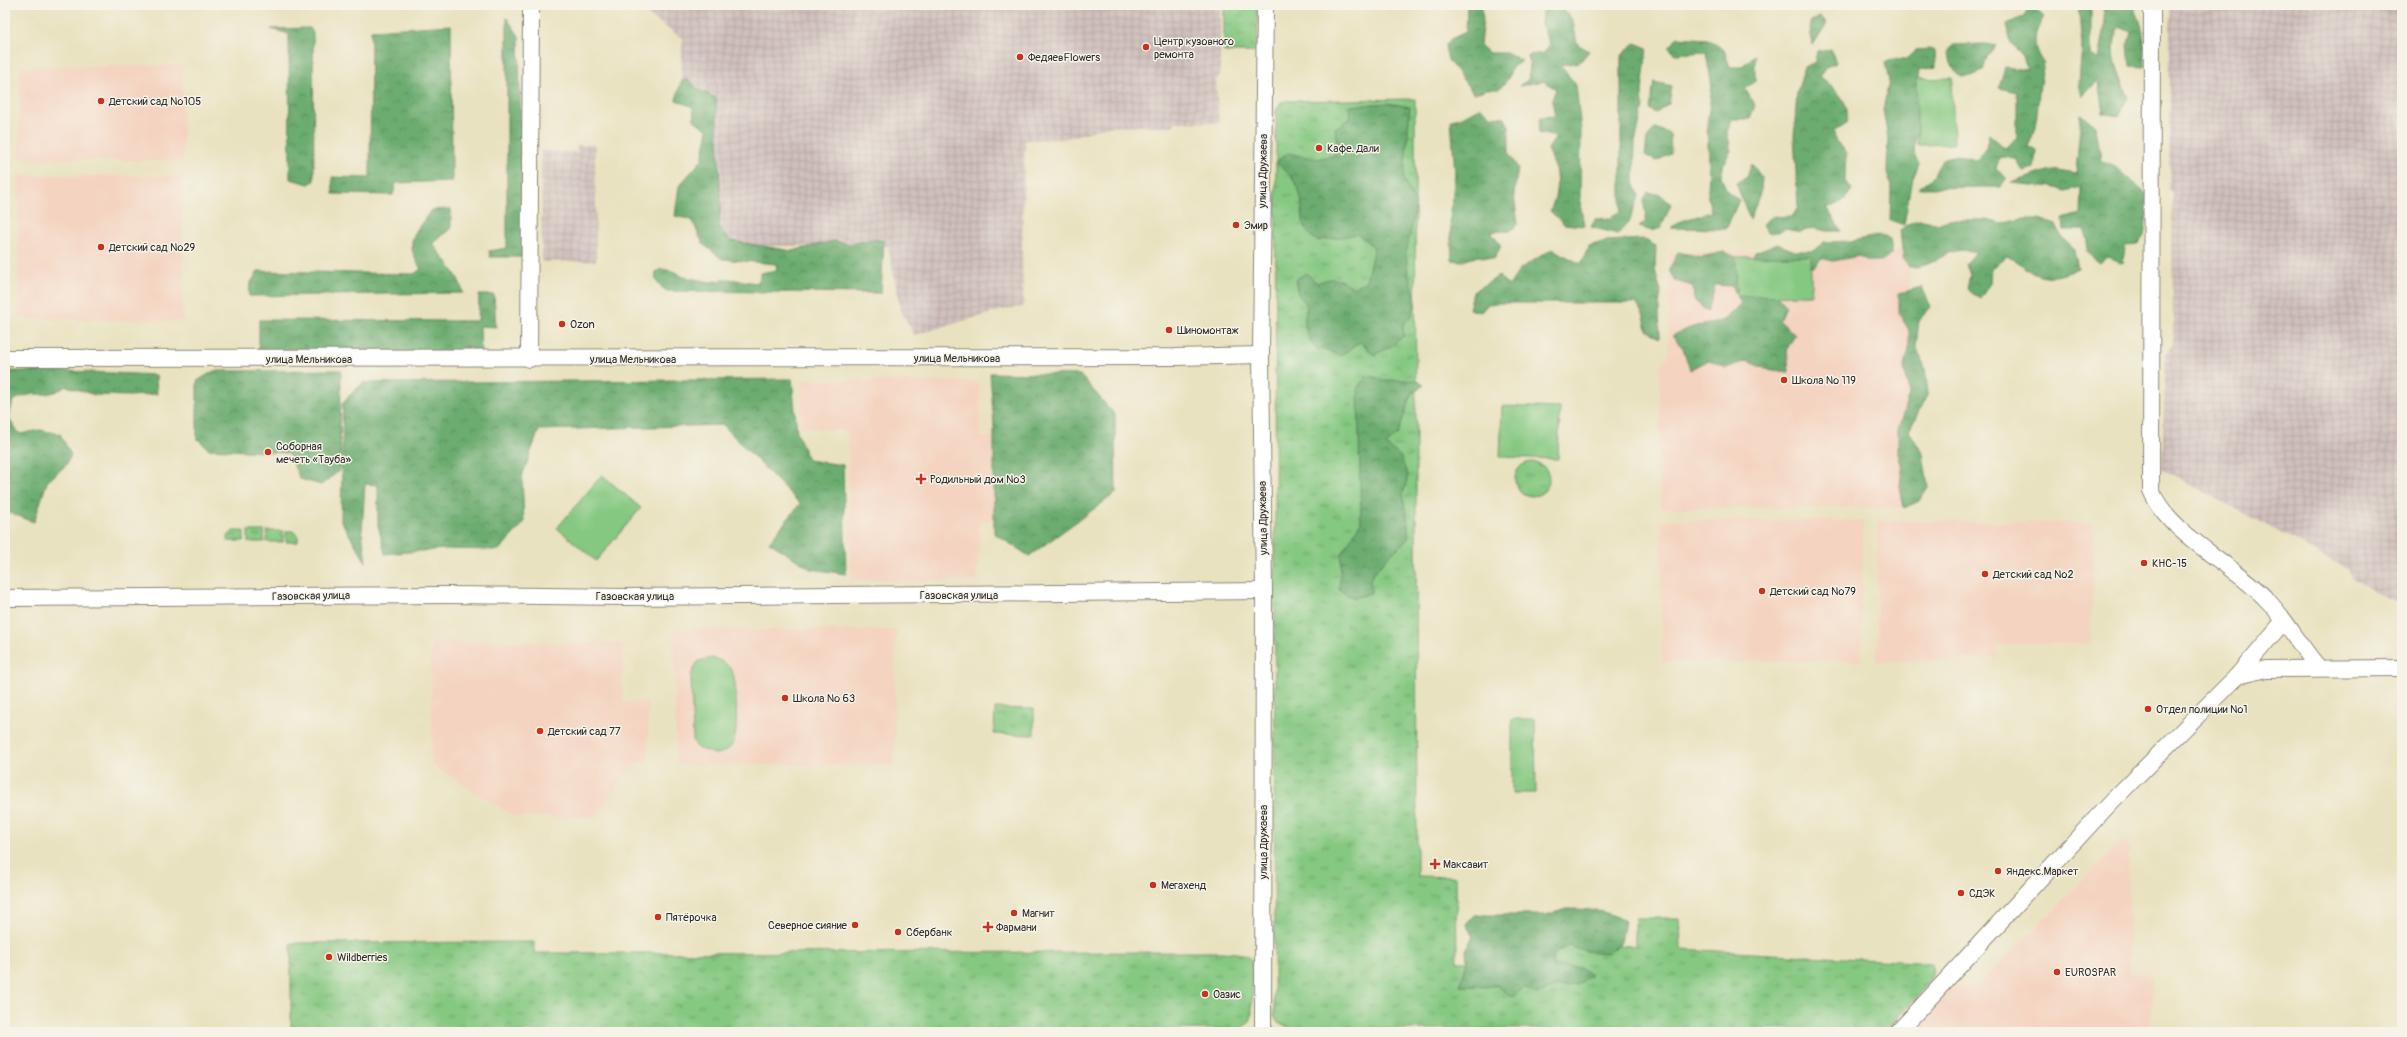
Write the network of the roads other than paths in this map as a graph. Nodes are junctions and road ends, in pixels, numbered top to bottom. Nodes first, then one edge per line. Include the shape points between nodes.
1 (531, 5) edge
2 (1265, 5) edge
3 (2152, 5) edge
4 (1261, 355) junction
5 (5, 358) edge
6 (529, 359) junction
7 (1264, 591) junction
8 (5, 598) edge
9 (2287, 633) junction
10 (2259, 648) junction
11 (2290, 668) junction
12 (2319, 668) junction
13 (2402, 668) edge
14 (2273, 669) junction
15 (2237, 676) junction
16 (1263, 1032) edge
17 (1898, 1032) edge

1 - 6 street
2 - 4 street, улица Дружаева
3 - 9 street via 2151,490 2157,506 2171,521 2246,579 2268,600
4 - 6 street, улица Мельникова
4 - 7 street, улица Дружаева
5 - 6 street, улица Мельникова
7 - 8 street, Газовская улица via 1183,594
7 - 16 street, улица Дружаева
9 - 10 street
9 - 11 street via 2299,660
9 - 12 street
10 - 14 street via 2262,659
10 - 15 street
11 - 12 street
11 - 14 street
12 - 13 street
14 - 15 street
15 - 17 street via 2111,802

